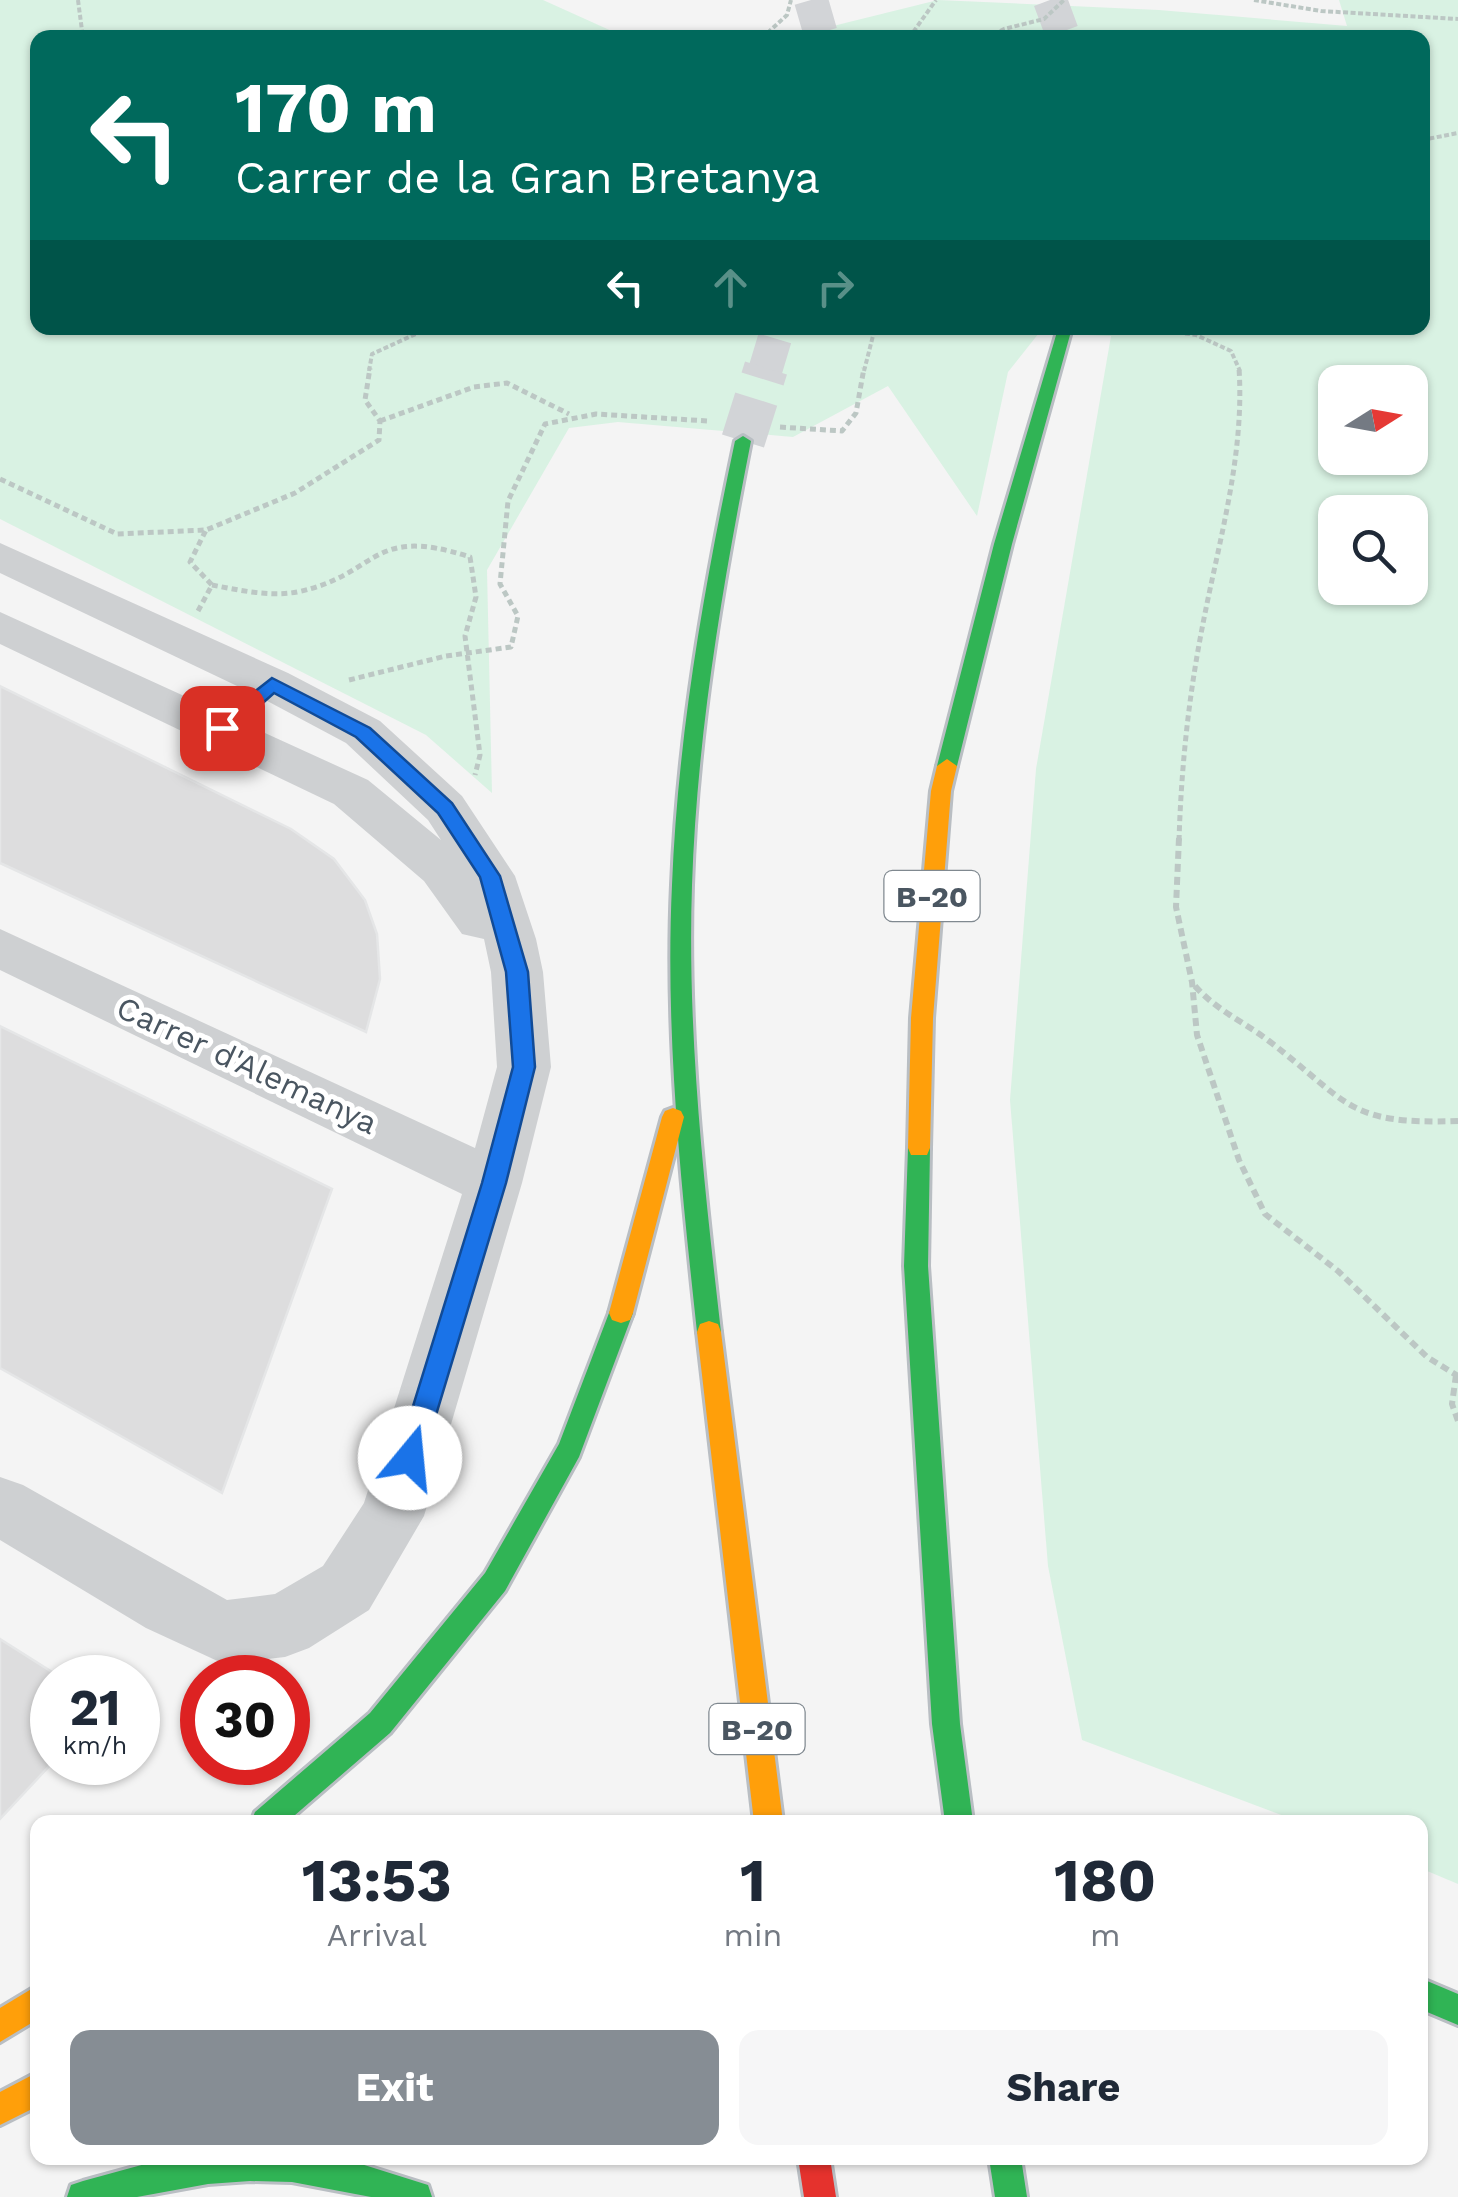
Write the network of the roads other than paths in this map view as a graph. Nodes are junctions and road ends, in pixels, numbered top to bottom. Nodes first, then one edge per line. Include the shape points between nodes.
1 (1062, 336) dead end
2 (744, 441) tunnel mouth
3 (0, 556) edge
4 (0, 626) edge
5 (286, 692) junction
6 (222, 728) junction
7 (0, 948) edge
8 (517, 972) junction
9 (685, 1065) junction
10 (494, 1183) junction
11 (0, 1506) edge
12 (273, 1815) edge
13 (767, 1815) edge
14 (958, 1815) edge
15 (1428, 1997) edge
16 (30, 2006) edge
17 (1458, 2010) edge
18 (0, 2028) edge
19 (30, 2092) edge
20 (0, 2109) edge
21 (213, 2165) edge
22 (251, 2165) edge
23 (815, 2165) edge
24 (1006, 2165) edge
25 (83, 2197) edge
26 (416, 2197) edge
27 (820, 2197) edge
28 (1011, 2197) edge

1 - 14 highway, B-20 via 1003,544 940,810 922,1018 916,1266 946,1724
2 - 9 highway, B-20 via 692,724 682,882
3 - 5 street
4 - 6 street
5 - 6 street
5 - 8 street via 363,732 445,808 490,876
6 - 8 street via 350,792 412,842 442,868
7 - 10 street, Carrer d'Alemanya
8 - 10 street via 524,1067
9 - 12 highway via 636,1266 570,1450 494,1582 380,1724
9 - 13 highway, B-20 via 693,1190
10 - 11 street via 392,1516 346,1588 285,1625 224,1632
15 - 17 highway
16 - 18 highway
19 - 20 highway
21 - 25 highway
22 - 26 highway via 322,2170
23 - 27 highway
24 - 28 highway

